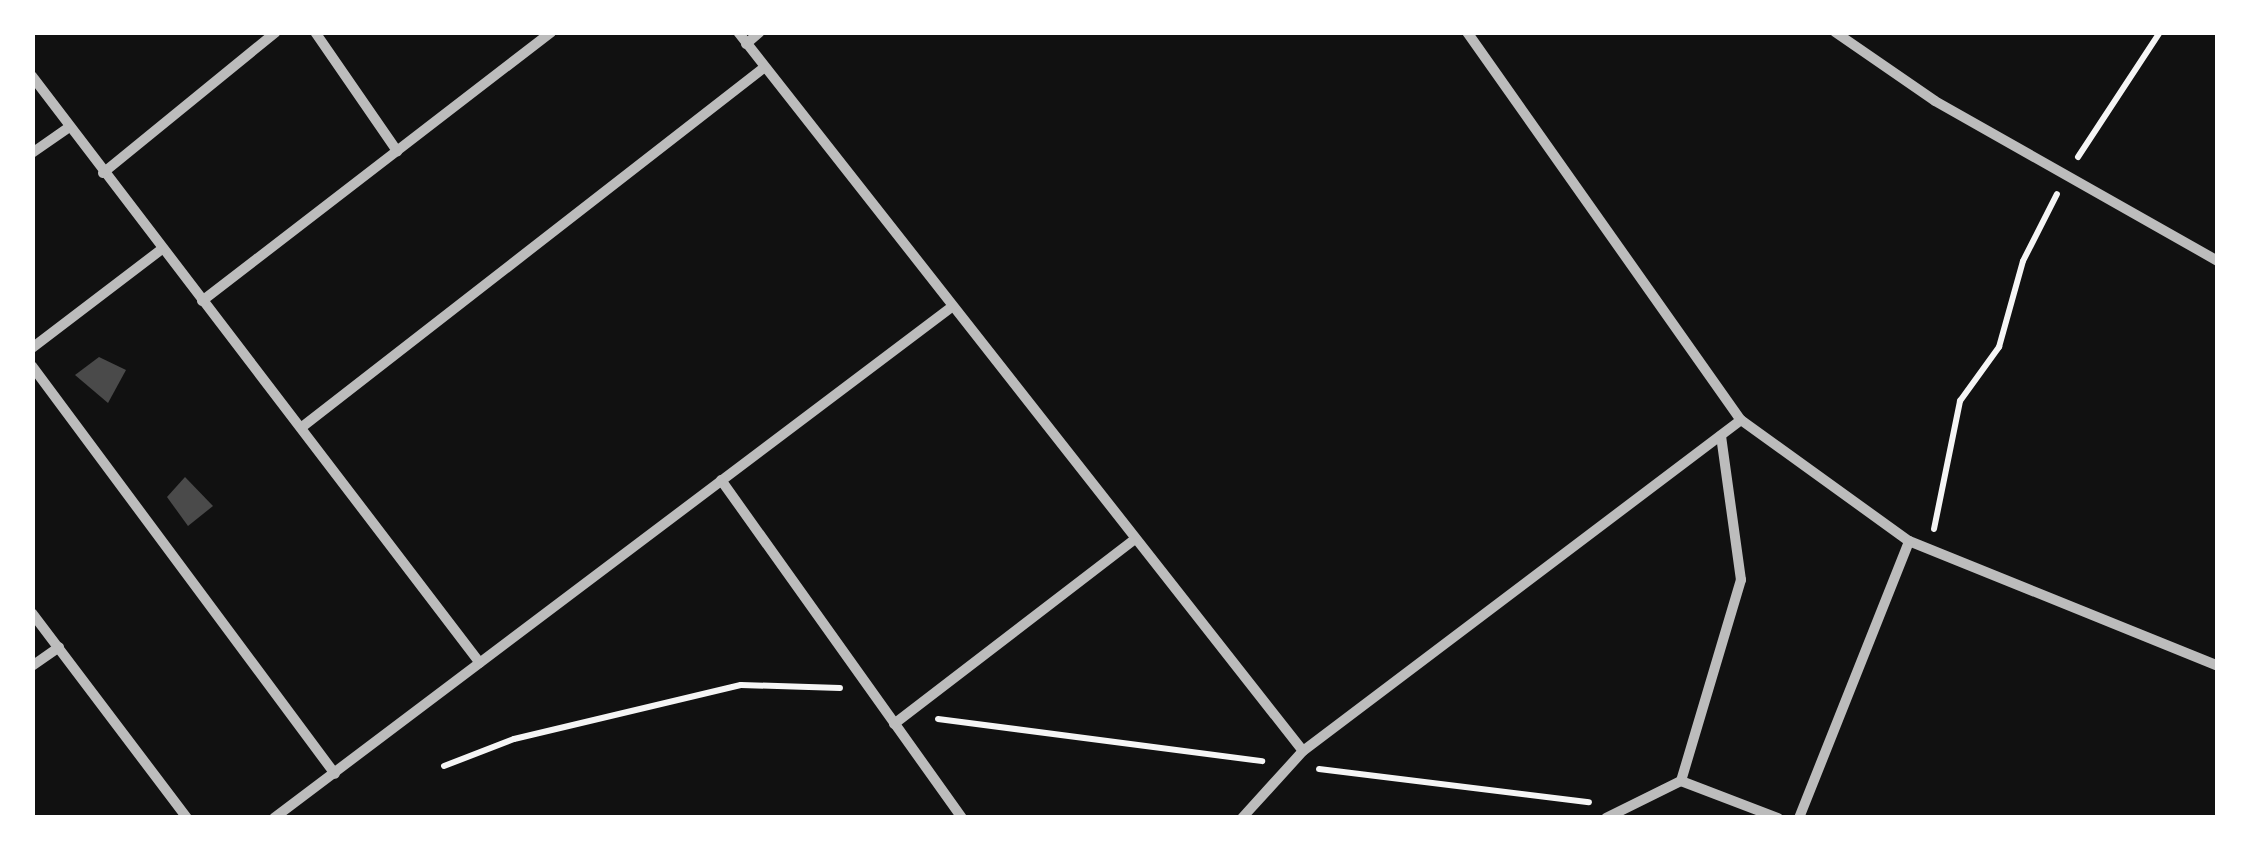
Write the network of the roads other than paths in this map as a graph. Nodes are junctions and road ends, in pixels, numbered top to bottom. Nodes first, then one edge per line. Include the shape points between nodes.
1 (276, 32) edge
2 (315, 32) edge
3 (550, 32) edge
4 (738, 32) edge
5 (760, 32) edge
6 (1466, 32) edge
7 (1835, 32) edge
8 (746, 44) junction
9 (765, 67) junction
10 (32, 76) edge
11 (68, 128) junction
12 (397, 151) junction
13 (32, 154) edge
14 (103, 172) junction
15 (162, 249) junction
16 (2218, 260) edge
17 (202, 300) junction
18 (948, 309) junction
19 (32, 348) edge
20 (33, 369) edge
21 (1741, 420) junction
22 (302, 428) junction
23 (1721, 435) junction
24 (722, 480) junction
25 (1134, 540) junction
26 (1909, 542) junction
27 (32, 613) edge
28 (59, 647) junction
29 (480, 663) junction
30 (32, 666) edge
31 (2218, 666) edge
32 (894, 724) junction
33 (1303, 751) junction
34 (335, 774) junction
35 (1681, 781) junction
36 (187, 818) edge
37 (274, 818) edge
38 (962, 818) edge
39 (1242, 818) edge
40 (1606, 818) edge
41 (1778, 818) edge
42 (1800, 818) edge

1 - 14 street
2 - 12 street
3 - 12 street
4 - 8 street
5 - 8 street
6 - 21 street
7 - 16 street
8 - 9 street
9 - 18 street
9 - 22 street
10 - 11 street
11 - 13 street
11 - 14 street
12 - 17 street
14 - 15 street
15 - 17 street
15 - 19 street
17 - 22 street
18 - 24 street
18 - 25 street
20 - 34 street
21 - 23 street
21 - 26 street
22 - 29 street
23 - 33 street
23 - 35 street via 1741,580
24 - 29 street
24 - 32 street
25 - 32 street
25 - 33 street
26 - 31 street
26 - 42 street
27 - 28 street
28 - 30 street
28 - 36 street
29 - 34 street
32 - 38 street
33 - 39 street
34 - 37 street
35 - 40 street
35 - 41 street

